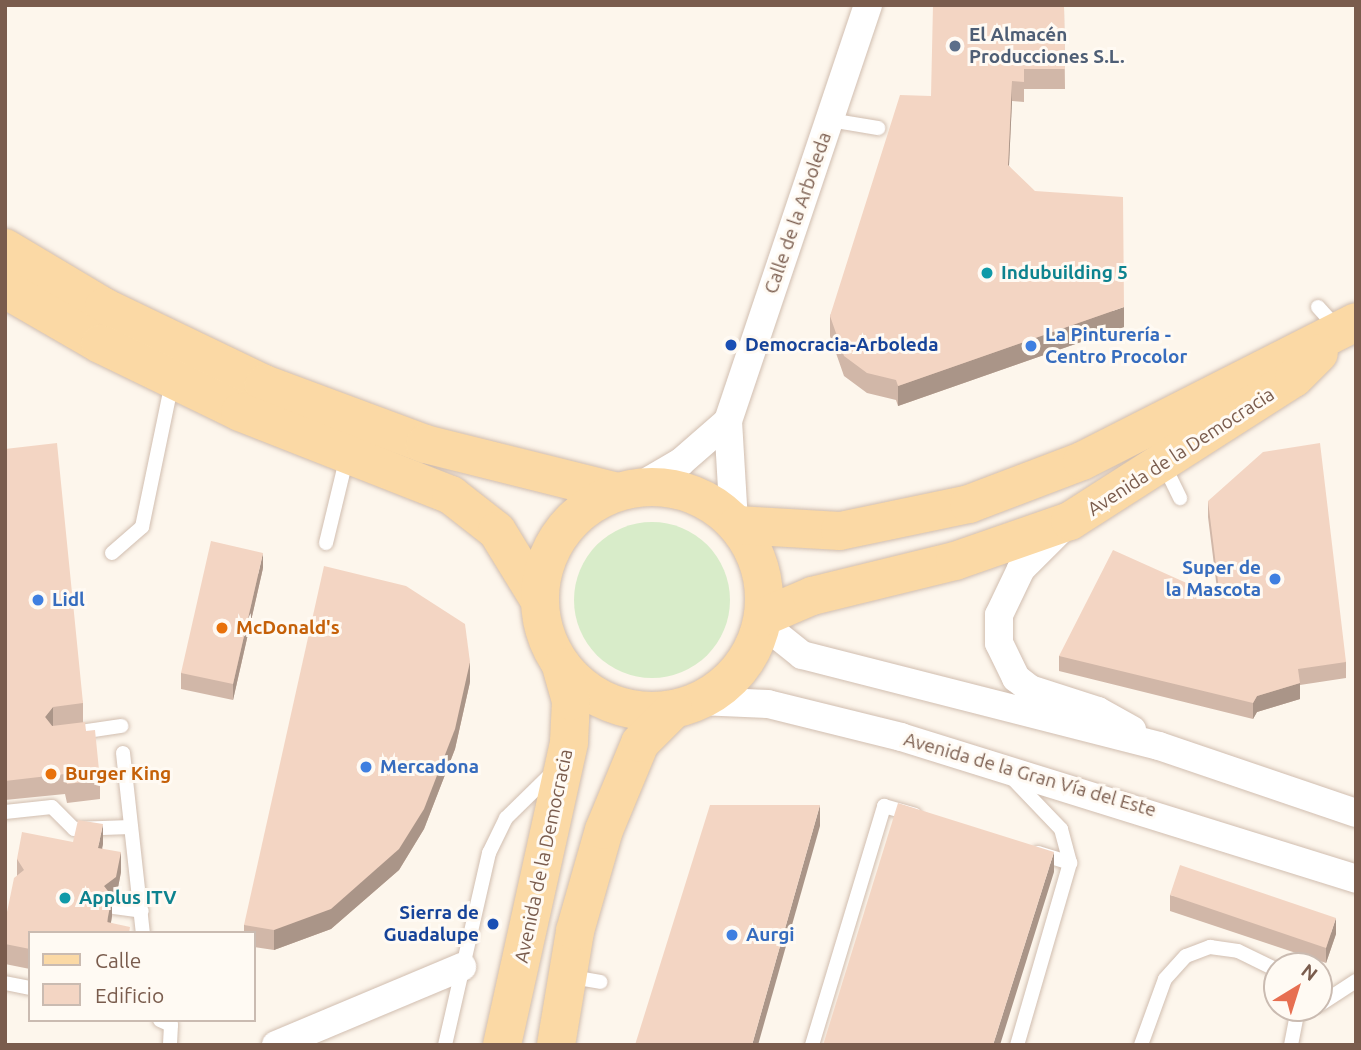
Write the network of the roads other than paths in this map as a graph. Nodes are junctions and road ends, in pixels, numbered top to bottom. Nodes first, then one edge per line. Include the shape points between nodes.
1 (868, 5) edge
2 (830, 121) junction
3 (878, 128) dead end
4 (5, 248) edge
5 (5, 289) edge
6 (1338, 320) edge
7 (172, 380) junction
8 (728, 421) junction
9 (348, 454) junction
10 (628, 490) junction
11 (1070, 521) junction
12 (735, 524) junction
13 (326, 543) dead end
14 (112, 554) dead end
15 (538, 598) junction
16 (762, 620) junction
17 (561, 667) junction
18 (686, 705) junction
19 (121, 726) dead end
20 (54, 736) edge
21 (1159, 746) junction
22 (123, 752) dead end
23 (564, 761) junction
24 (995, 763) junction
25 (5, 812) edge
26 (1356, 813) edge
27 (937, 822) edge
28 (131, 827) junction
29 (1017, 847) edge
30 (1070, 863) junction
31 (1356, 879) edge
32 (114, 907) edge
33 (142, 911) junction
34 (143, 931) edge
35 (1263, 963) edge
36 (462, 967) junction
37 (1356, 981) edge
38 (5, 983) edge
39 (28, 988) edge
40 (1333, 996) edge
41 (164, 1022) edge
42 (1306, 1022) edge
43 (1293, 1039) edge
44 (170, 1045) edge
45 (276, 1045) edge
46 (445, 1045) edge
47 (502, 1045) edge
48 (556, 1045) edge
49 (812, 1045) edge
50 (1017, 1045) edge
51 (1141, 1045) edge

1 - 2 street, Calle de la Arboleda
2 - 3 lane
2 - 8 street, Calle de la Arboleda
4 - 10 main road via 104,307 264,384 425,444
5 - 7 main road
6 - 11 main road, Avenida de la Democracia via 1294,378 1172,481
6 - 12 main road, Avenida de la Democracia via 1280,356 1082,461 969,504 840,531
7 - 9 main road
7 - 14 lane via 142,527
8 - 10 street via 681,462
8 - 12 street, Calle de la Arboleda
9 - 13 lane
9 - 15 main road via 419,479 477,512 515,555
10 - 12 main road via 685,491
10 - 15 main road via 562,534
11 - 16 main road, Avenida de la Democracia via 955,561 813,596
11 - 21 street via 1038,547 1006,598 997,628 1006,663 1030,690 1098,711
12 - 16 main road via 756,556
15 - 17 main road
16 - 18 main road via 738,669
16 - 21 street via 802,655
17 - 18 main road via 610,703
17 - 23 main road, Avenida de la Democracia via 571,701
18 - 24 street, Avenida de la Gran Vía del Este via 768,704
18 - 48 main road via 640,743 621,784 583,979
19 - 20 lane
21 - 26 street
22 - 28 lane
23 - 36 lane via 499,828
23 - 47 main road, Avenida de la Democracia
24 - 30 lane via 1049,813 1065,836
24 - 31 street, Avenida de la Gran Vía del Este
25 - 28 lane via 52,807 74,829
27 - 49 lane via 884,806
28 - 33 lane
29 - 30 lane
30 - 50 lane
32 - 33 lane
33 - 34 lane
35 - 51 lane via 1238,951 1210,947 1185,956 1165,979
36 - 45 street
36 - 46 lane
37 - 40 lane
38 - 39 lane
41 - 44 lane via 171,1025
42 - 43 lane

